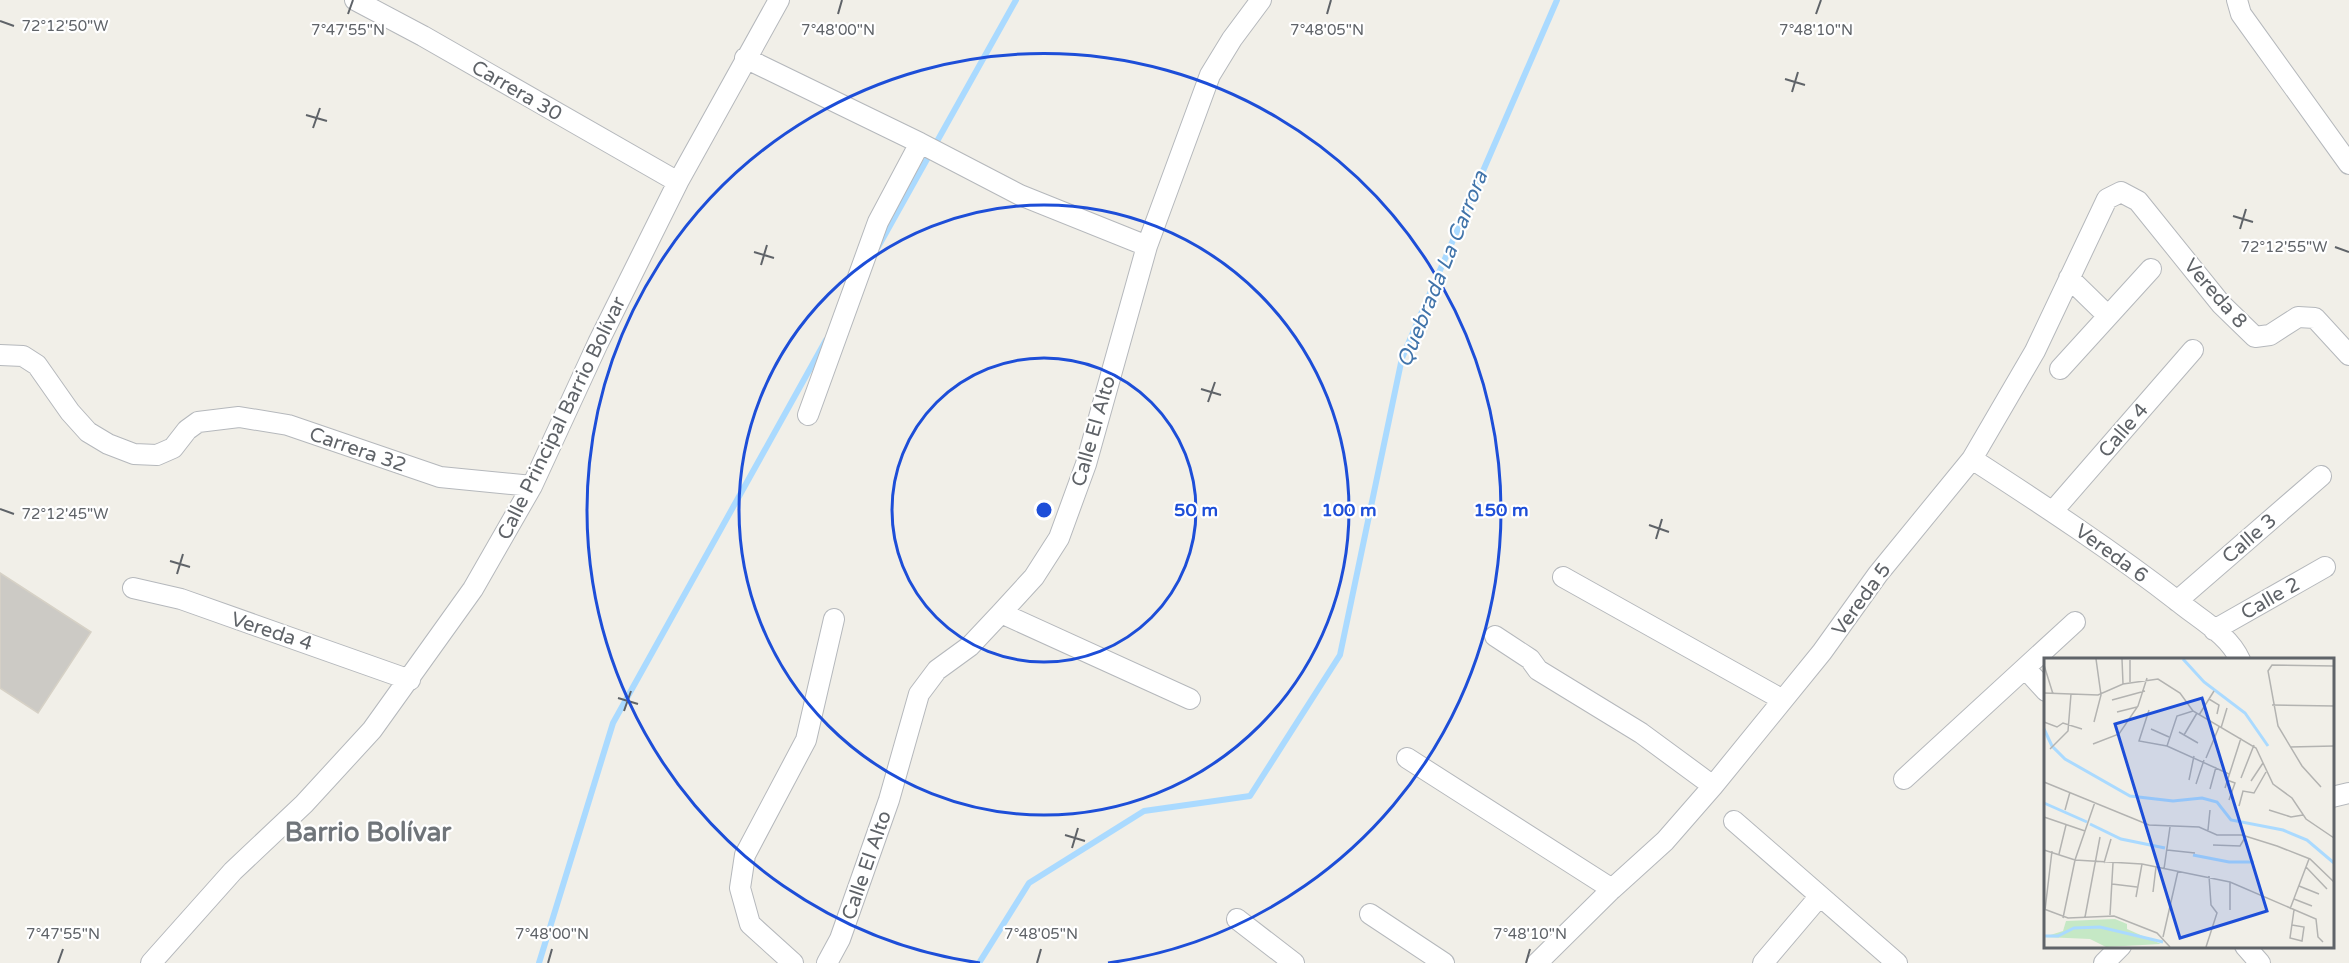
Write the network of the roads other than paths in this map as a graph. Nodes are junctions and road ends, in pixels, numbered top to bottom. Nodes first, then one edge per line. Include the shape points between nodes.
1 (355, 0) edge
2 (779, 0) edge
3 (1261, 0) edge
4 (2237, 0) edge
5 (745, 58) junction
6 (920, 143) junction
7 (2349, 164) edge
8 (678, 182) junction
9 (2121, 192) joint
10 (1147, 246) junction
11 (2151, 269) dead end
12 (2069, 278) junction
13 (2108, 316) junction
14 (2193, 350) dead end
15 (0, 355) edge
16 (2349, 355) edge
17 (2060, 369) dead end
18 (808, 415) dead end
19 (1972, 459) junction
20 (2321, 476) dead end
21 (532, 486) junction
22 (2053, 511) junction
23 (2325, 567) dead end
24 (1563, 577) dead end
25 (133, 588) dead end
26 (2178, 601) junction
27 (1001, 614) junction
28 (834, 619) dead end
29 (2075, 622) dead end
30 (2214, 630) junction
31 (1495, 636) dead end
32 (2239, 658) edge
33 (2025, 668) junction
34 (410, 680) junction
35 (2044, 689) edge
36 (1190, 699) dead end
37 (1783, 700) junction
38 (1407, 758) dead end
39 (1904, 779) dead end
40 (1713, 786) junction
41 (2349, 793) edge
42 (2334, 797) edge
43 (1734, 821) dead end
44 (1612, 889) junction
45 (1819, 897) junction
46 (1370, 914) dead end
47 (1237, 919) dead end
48 (2119, 948) edge
49 (2247, 948) edge
50 (1442, 962) edge
51 (152, 963) edge
52 (793, 963) edge
53 (827, 963) edge
54 (1294, 963) edge
55 (1538, 963) edge
56 (1763, 963) edge
57 (1897, 963) edge
58 (2104, 963) edge
59 (2260, 963) edge

1 - 8 street, Carrera 30
2 - 5 street, Calle Principal Barrio Bolívar
3 - 10 street, Calle El Alto via 1210,75
4 - 7 street via 2241,14
5 - 6 street
5 - 8 street, Calle Principal Barrio Bolívar
6 - 10 street via 1020,195
6 - 18 street via 878,222
8 - 21 street, Calle Principal Barrio Bolívar
9 - 12 street, Vereda 5 via 2107,199
9 - 16 street, Vereda 8 via 2138,201 2221,304 2255,337 2270,335 2298,317 2314,318
10 - 27 street, Calle El Alto via 1086,464 1059,538 1034,577
11 - 13 street
12 - 13 street
12 - 19 street, Vereda 5 via 2035,351
13 - 17 street
14 - 22 street, Calle 4
15 - 21 street, Carrera 32 via 23,356 38,365 88,432 134,454 157,455 173,448 198,422 239,417 288,425 440,477
19 - 22 street, Vereda 6
19 - 37 street, Vereda 5 via 1878,573
20 - 26 street, Calle 3
21 - 34 street, Calle Principal Barrio Bolívar via 473,589
22 - 26 street, Vereda 6
23 - 30 street, Calle 2
24 - 37 street
25 - 34 street, Vereda 4 via 181,599
26 - 30 street, Vereda 6
27 - 36 street
27 - 53 street, Calle El Alto via 970,646 937,670 919,694 889,800 840,939
28 - 52 street via 806,740 745,855 740,888 750,924
29 - 33 street
30 - 32 street, Vereda 6
31 - 40 street via 1530,659 1538,670 1641,733
33 - 35 street
33 - 39 street
34 - 51 street, Calle Principal Barrio Bolívar via 304,804 234,871
37 - 40 street, Vereda 5
38 - 44 street
40 - 44 street, Vereda 5 via 1665,841
41 - 42 street
43 - 45 street
44 - 55 street, Vereda 5
45 - 56 street
45 - 57 street
46 - 50 street
47 - 54 street
48 - 58 street
49 - 59 street

